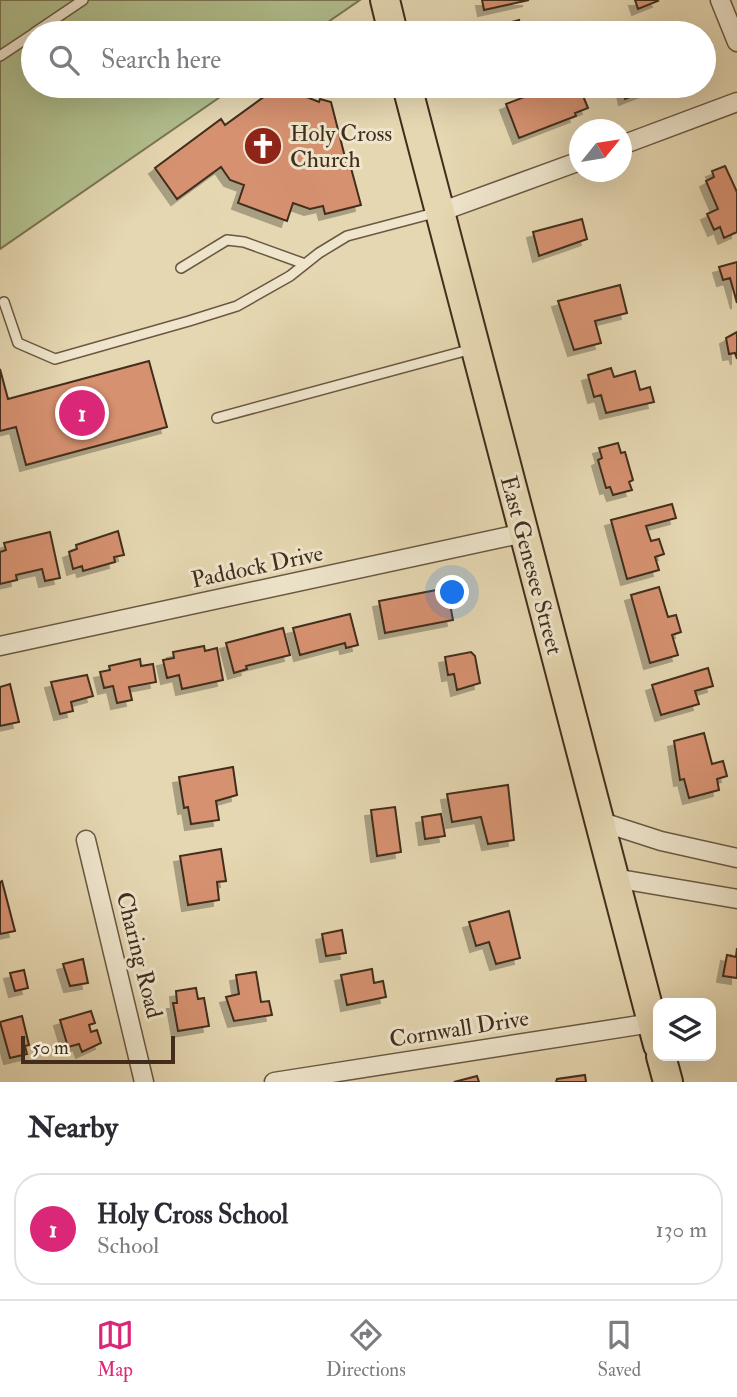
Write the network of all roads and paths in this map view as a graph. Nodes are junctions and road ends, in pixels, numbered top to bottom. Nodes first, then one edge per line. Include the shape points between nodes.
1 (83, 0) edge
2 (385, 0) edge
3 (720, 0) edge
4 (53, 21) edge
5 (390, 21) edge
6 (21, 42) edge
7 (737, 42) edge
8 (0, 56) edge
9 (410, 98) edge
10 (737, 102) edge
11 (632, 141) edge
12 (569, 165) edge
13 (440, 212) junction
14 (305, 264) junction
15 (181, 268) dead end
16 (4, 302) dead end
17 (475, 348) junction
18 (217, 418) dead end
19 (524, 533) junction
20 (0, 646) edge
21 (599, 821) junction
22 (86, 840) dead end
23 (737, 858) edge
24 (614, 877) junction
25 (737, 899) edge
26 (653, 1026) edge
27 (653, 1034) edge
28 (662, 1061) edge
29 (144, 1082) edge
30 (274, 1082) edge
31 (668, 1082) edge

1 - 4 lane
2 - 5 main road
3 - 7 street
6 - 8 lane
9 - 13 main road, East Genesee Street
10 - 11 street
12 - 13 street
13 - 14 lane via 347,236
13 - 17 main road, East Genesee Street
14 - 15 lane via 227,240
14 - 16 lane via 237,306 55,359 18,343
17 - 18 lane
17 - 19 main road, East Genesee Street
19 - 20 street, Paddock Drive
19 - 21 main road, East Genesee Street
21 - 23 street
21 - 24 main road, East Genesee Street
22 - 29 street, Charing Road
24 - 25 street
24 - 26 main road, East Genesee Street
27 - 30 street, Cornwall Drive
28 - 31 main road

